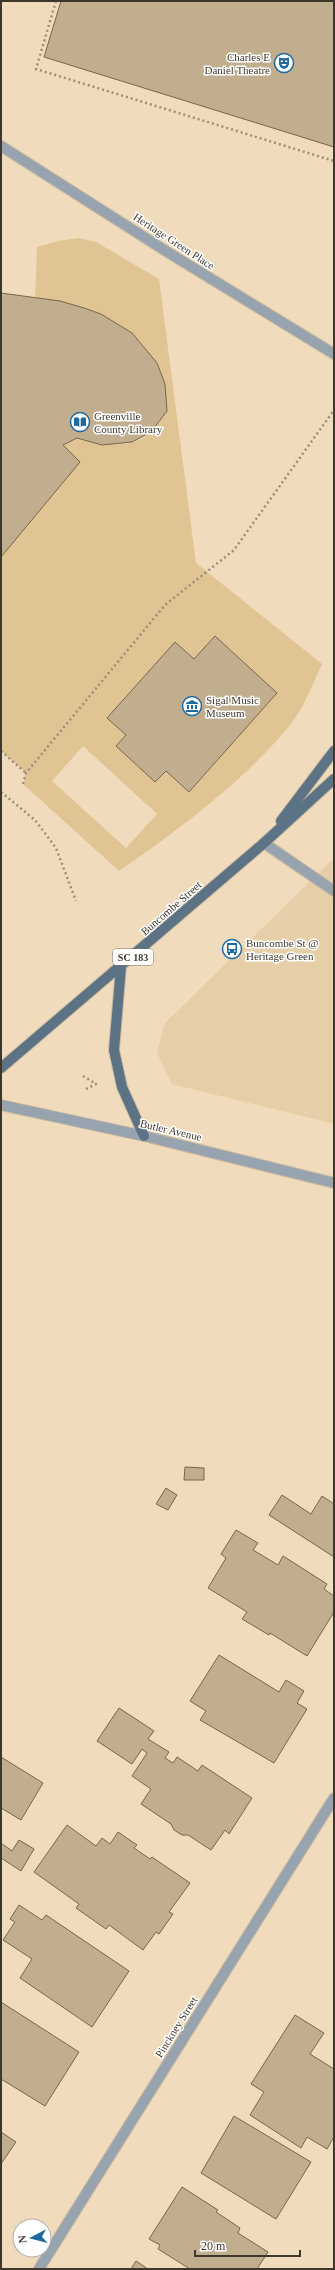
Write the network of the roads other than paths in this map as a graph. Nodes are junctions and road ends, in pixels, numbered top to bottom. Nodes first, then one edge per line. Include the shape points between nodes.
1 (1, 146) edge
2 (334, 354) edge
3 (334, 751) edge
4 (334, 778) edge
5 (264, 843) junction
6 (334, 891) edge
7 (122, 967) junction
8 (1, 1068) edge
9 (1, 1105) edge
10 (144, 1136) junction
11 (334, 1183) edge
12 (334, 1798) edge
13 (39, 2269) edge

1 - 2 street, Heritage Green Place
3 - 5 main road, Buncombe Street / SC 183
4 - 5 main road, Buncombe Street
5 - 6 street
5 - 7 main road, Buncombe Street / SC 183
7 - 8 main road, Buncombe Street / SC 183
7 - 10 main road via 114,1050 122,1087
9 - 10 street, Butler Avenue
10 - 11 street, Butler Avenue
12 - 13 street, Pinckney Street

